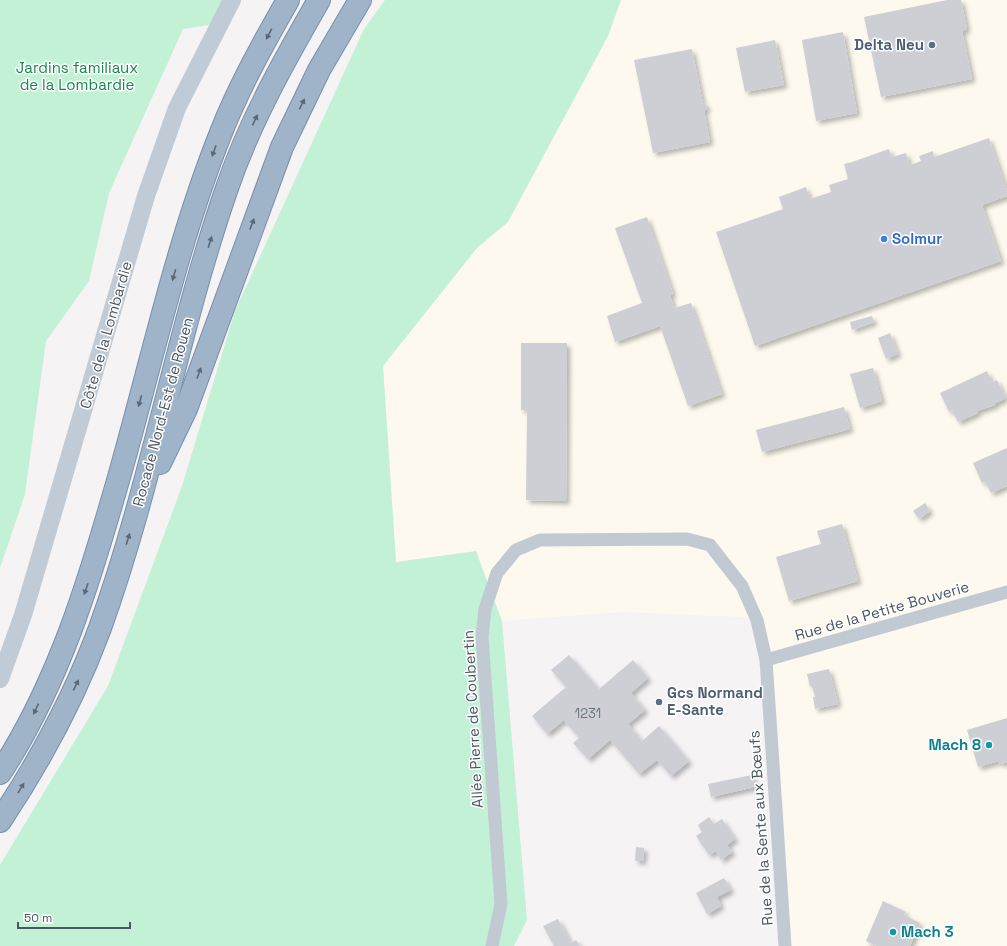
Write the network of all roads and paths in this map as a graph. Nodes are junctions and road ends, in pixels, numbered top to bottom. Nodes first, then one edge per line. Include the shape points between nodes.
1 (232, 0) edge
2 (288, 0) edge
3 (319, 0) edge
4 (360, 0) edge
5 (138, 509) junction
6 (1007, 592) edge
7 (766, 660) junction
8 (0, 679) edge
9 (0, 773) edge
10 (0, 821) edge
11 (492, 946) edge
12 (785, 946) edge

1 - 8 main road, Côte de la Lombardie via 177,108 149,189 23,614
2 -> 9 highway, Rocade Nord-Est de Rouen via 270,30 222,129 196,202 98,552 73,626 32,719
5 -> 3 highway, Rocade Nord-Est de Rouen via 190,311 227,187 275,77
5 -> 4 highway via 186,410 282,147 319,70
10 -> 5 highway, Rocade Nord-Est de Rouen via 42,753 79,679 99,630
6 - 7 street, Rue de la Petite Bouverie
7 - 11 street, Allée Pierre de Coubertin via 757,620 742,586 710,545 687,539 540,540 516,550 497,573 485,609 482,637 500,904
7 - 12 street, Rue de la Sente aux Bœufs

